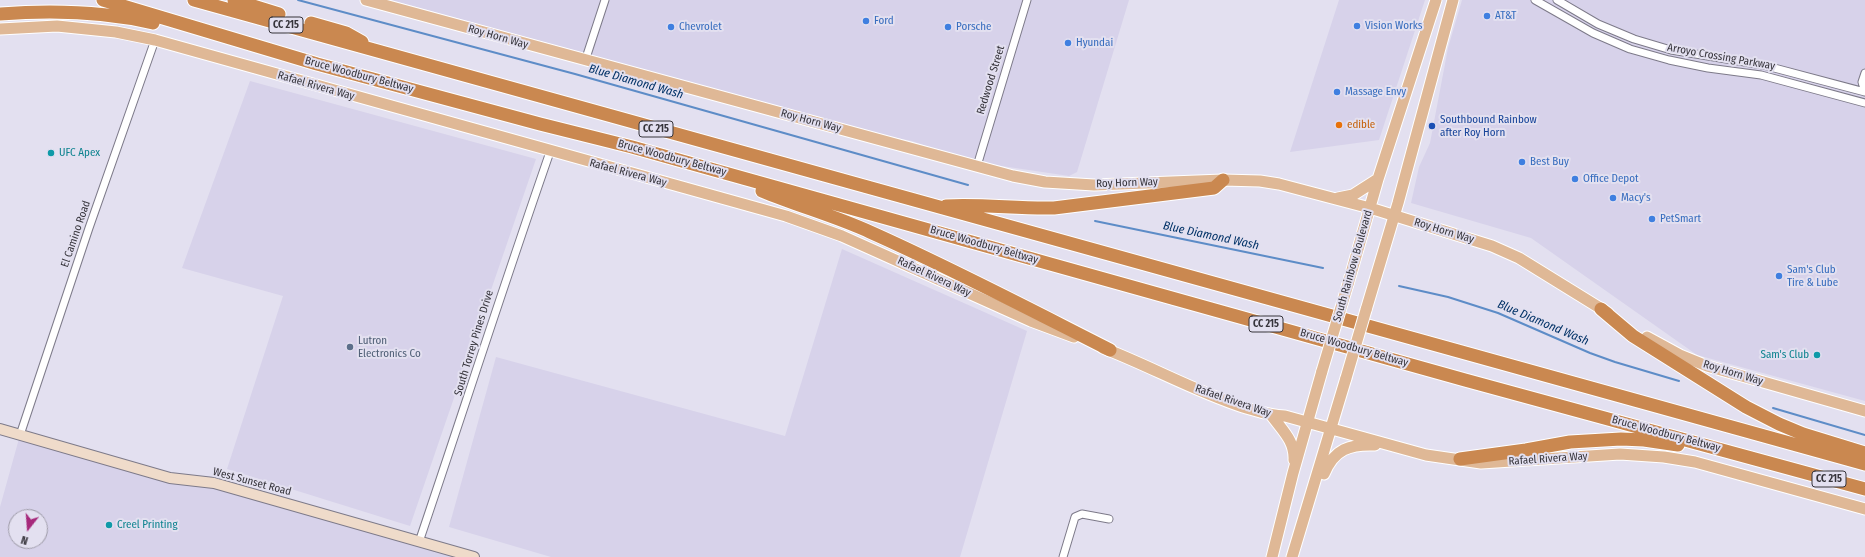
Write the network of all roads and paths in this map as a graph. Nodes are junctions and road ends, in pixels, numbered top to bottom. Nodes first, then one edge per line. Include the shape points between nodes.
1 (103, 0) edge
2 (194, 0) edge
3 (234, 0) edge
4 (366, 0) edge
5 (605, 0) edge
6 (1027, 0) edge
7 (1436, 0) edge
8 (1450, 0) edge
9 (1453, 0) edge
10 (1535, 0) edge
11 (1556, 0) edge
12 (1449, 13) junction
13 (0, 14) edge
14 (0, 29) edge
15 (155, 40) junction
16 (235, 40) junction
17 (377, 52) junction
18 (585, 61) junction
19 (1865, 73) edge
20 (1865, 92) edge
21 (1864, 102) edge
22 (550, 152) junction
23 (976, 166) junction
24 (740, 177) junction
25 (1378, 179) junction
26 (1223, 180) junction
27 (1335, 198) junction
28 (935, 206) junction
29 (1370, 208) junction
30 (1394, 216) junction
31 (1601, 308) junction
32 (1110, 350) junction
33 (1865, 411) edge
34 (1272, 416) junction
35 (1307, 422) junction
36 (0, 429) edge
37 (1331, 429) junction
38 (20, 435) junction
39 (1392, 446) junction
40 (1865, 453) edge
41 (1460, 459) junction
42 (1865, 464) edge
43 (1793, 469) junction
44 (1292, 473) junction
45 (1865, 489) edge
46 (1865, 509) edge
47 (1109, 519) dead end
48 (419, 542) junction
49 (1294, 552) edge
50 (474, 557) edge
51 (1063, 557) edge
52 (1272, 557) edge

1 - 16 highway, Bruce Woodbury Beltway / CC 215
2 - 17 highway, Bruce Woodbury Beltway / CC 215
3 - 17 highway via 346,33
4 - 18 main road, Roy Horn Way
5 - 18 street
6 - 23 street, Redwood Street
7 - 25 main road, South Rainbow Boulevard
8 - 12 main road
9 - 12 main road
10 - 21 street, Arroyo Crossing Parkway via 1593,33 1634,50 1708,68 1761,75
11 - 20 street, Arroyo Crossing Parkway via 1598,24 1634,39 1671,50 1763,64
12 - 30 main road
13 - 16 highway via 58,11 104,14
14 - 15 main road, Rafael Rivera Way via 57,26 116,32
15 - 22 main road, Rafael Rivera Way
15 - 38 street, El Camino Road
16 - 24 highway, Bruce Woodbury Beltway / CC 215
17 - 28 highway, Bruce Woodbury Beltway / CC 215
18 - 23 main road, Roy Horn Way
19 - 20 street via 1862,82
20 - 21 street
22 - 32 main road, Rafael Rivera Way via 772,212 814,226 884,254 1031,321
22 - 48 street, South Torrey Pines Drive
23 - 26 main road, Roy Horn Way via 1045,182 1094,185
24 - 32 highway via 763,191 896,243
24 - 43 highway, Bruce Woodbury Beltway / CC 215
25 - 27 main road via 1353,195
25 - 29 main road, South Rainbow Boulevard
26 - 27 main road, Roy Horn Way via 1279,184
26 - 28 highway via 1214,188 1054,208
27 - 29 main road, Roy Horn Way
28 - 42 highway, Bruce Woodbury Beltway / CC 215
29 - 30 main road, Roy Horn Way
29 - 35 main road, South Rainbow Boulevard, bridge
30 - 31 main road, Roy Horn Way via 1470,238 1519,258
30 - 37 main road, bridge
31 - 33 main road, Roy Horn Way via 1657,344 1692,360
31 - 40 highway via 1633,336 1746,407 1803,434
32 - 34 main road, Rafael Rivera Way via 1210,395
34 - 35 main road, Rafael Rivera Way via 1285,416
34 - 44 main road via 1291,443 1294,456
35 - 37 main road, Rafael Rivera Way
35 - 44 main road, South Rainbow Boulevard
36 - 38 main road, West Sunset Road
37 - 39 main road, Rafael Rivera Way
37 - 49 main road
38 - 48 main road, West Sunset Road via 170,478 214,483
39 - 41 main road, Rafael Rivera Way via 1426,455
39 - 49 main road via 1349,447 1330,461 1309,520
41 - 43 highway via 1570,442 1644,440 1693,448 1762,467
41 - 46 main road, Rafael Rivera Way via 1481,463 1620,454 1664,457 1695,462
43 - 45 highway, Bruce Woodbury Beltway / CC 215
44 - 52 main road, South Rainbow Boulevard
47 - 51 street via 1082,514 1075,517
48 - 50 main road, West Sunset Road

